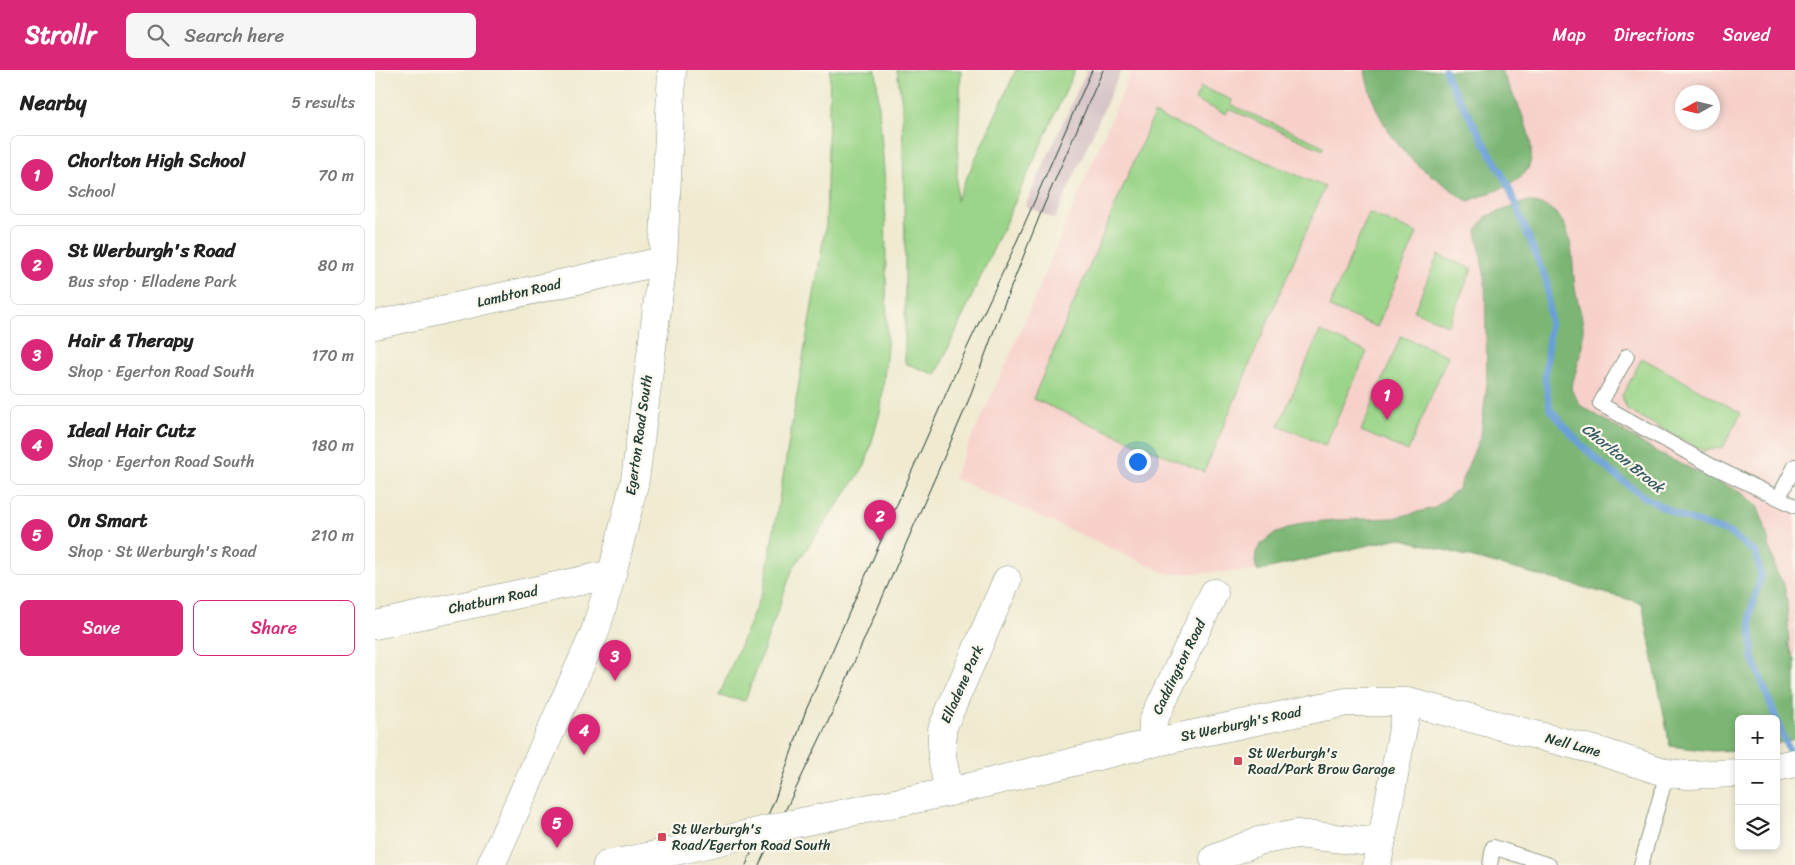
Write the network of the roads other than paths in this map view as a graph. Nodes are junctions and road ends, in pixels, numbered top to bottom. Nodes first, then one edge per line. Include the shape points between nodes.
1 (672, 70) edge
2 (663, 261) junction
3 (375, 325) edge
4 (1627, 356) dead end
5 (1795, 466) edge
6 (1779, 497) junction
7 (1795, 506) edge
8 (611, 574) junction
9 (1007, 580) dead end
10 (1214, 593) dead end
11 (375, 625) edge
12 (1408, 702) junction
13 (1152, 743) junction
14 (1667, 773) junction
15 (1735, 773) edge
16 (949, 792) junction
17 (1379, 854) edge
18 (1214, 859) dead end
19 (491, 865) edge
20 (607, 865) edge
21 (1490, 865) edge
22 (1549, 865) edge
23 (1641, 865) edge

1 - 2 street, Egerton Road South
2 - 3 street, Lambton Road
2 - 8 street, Egerton Road South via 635,480
4 - 6 lane via 1600,404 1712,466
5 - 6 lane
6 - 7 lane
8 - 11 street, Chatburn Road
8 - 19 street, Egerton Road South via 595,632
9 - 16 street, Elladene Park via 942,729 942,757
10 - 13 street, Caddington Road via 1153,721
12 - 13 street, St Werburgh's Road via 1346,702
12 - 14 street, Nell Lane via 1602,752
12 - 17 street
13 - 16 street, St Werburgh's Road
14 - 15 street, Nell Lane
14 - 23 lane
16 - 20 street, St Werburgh's Road, bridge
17 - 18 street via 1297,834 1258,842
21 - 22 lane via 1493,847

